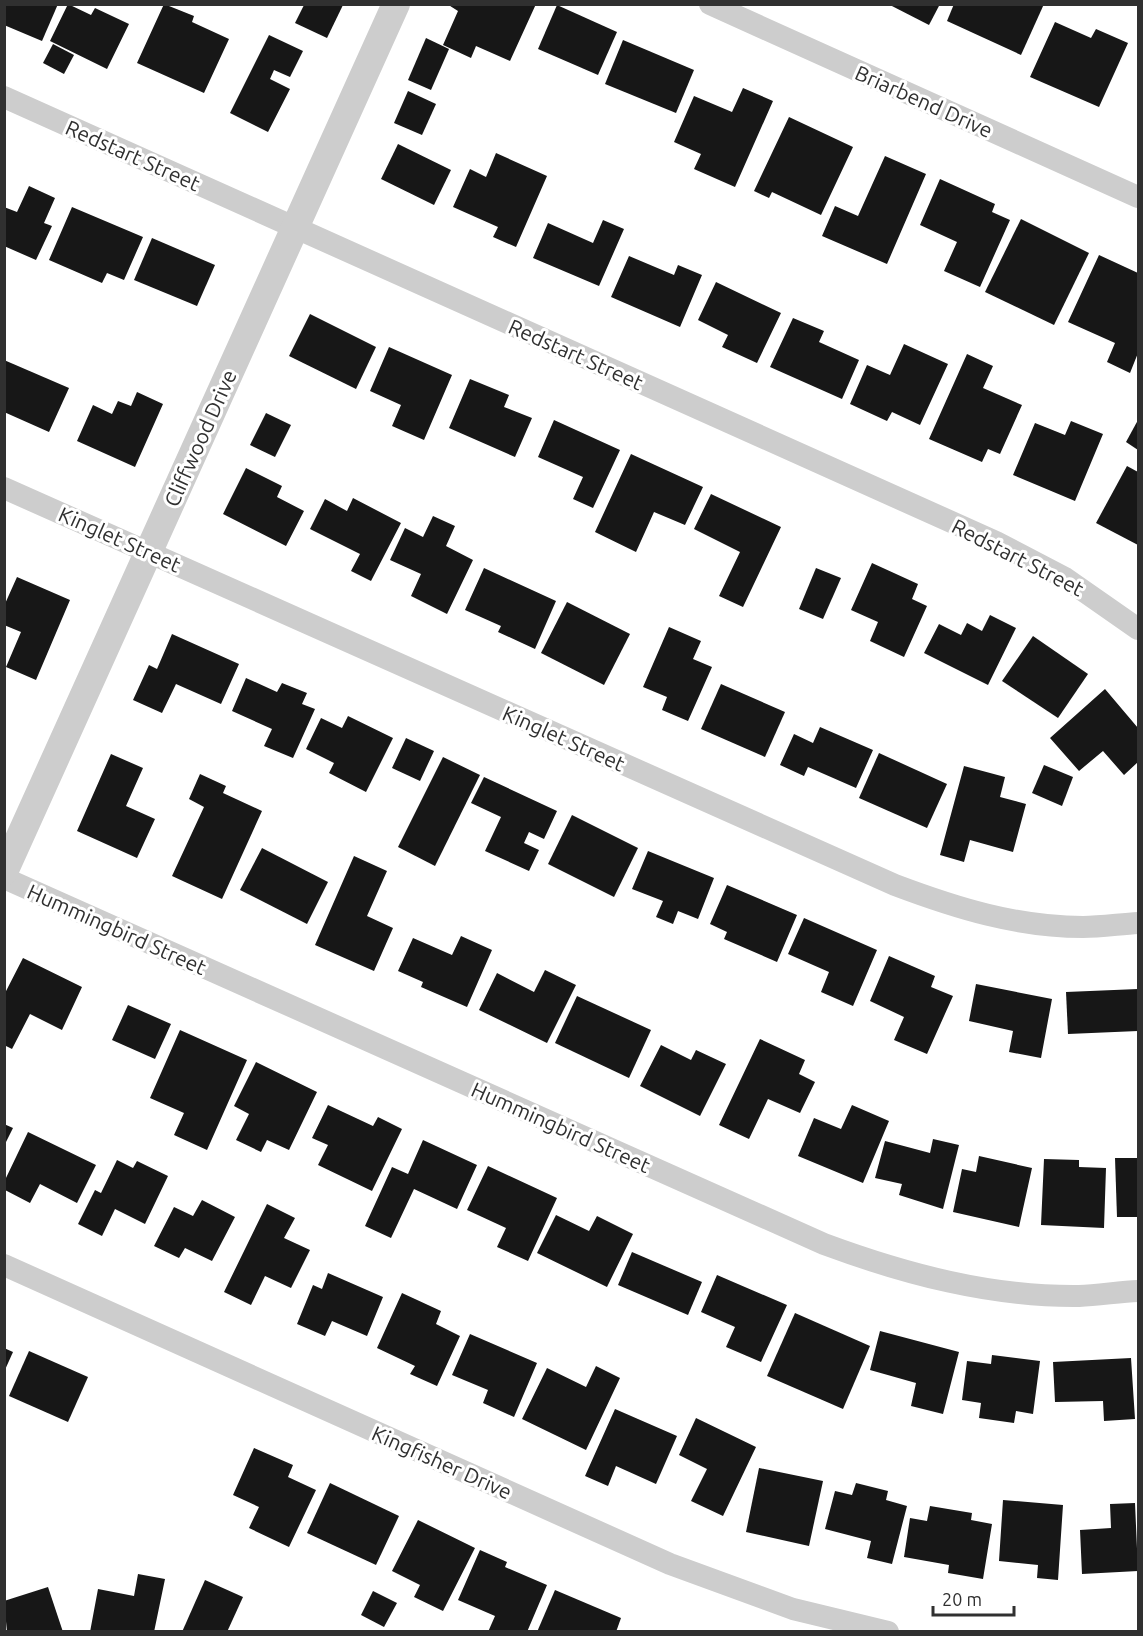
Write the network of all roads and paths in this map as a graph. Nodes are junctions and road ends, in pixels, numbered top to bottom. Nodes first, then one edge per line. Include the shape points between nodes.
1 (396, 4) edge
2 (710, 4) edge
3 (4, 96) edge
4 (1138, 197) edge
5 (295, 228) junction
6 (4, 488) edge
7 (148, 553) junction
8 (1138, 629) edge
9 (4, 872) edge
10 (4, 878) edge
11 (1138, 923) edge
12 (4, 1265) edge
13 (1138, 1291) edge
14 (888, 1632) edge

1 - 5 street, Cliffwood Drive
2 - 4 street, Briarbend Drive
3 - 5 street, Redstart Street
5 - 7 street, Cliffwood Drive
5 - 8 street, Redstart Street via 996,542 1065,578
6 - 7 street, Kinglet Street
7 - 9 street, Cliffwood Drive
7 - 11 street, Kinglet Street via 934,900 1033,924 1084,927
10 - 13 street, Hummingbird Street via 813,1239 889,1268 1016,1292 1079,1296
12 - 14 street, Kingfisher Drive via 669,1564 793,1609

